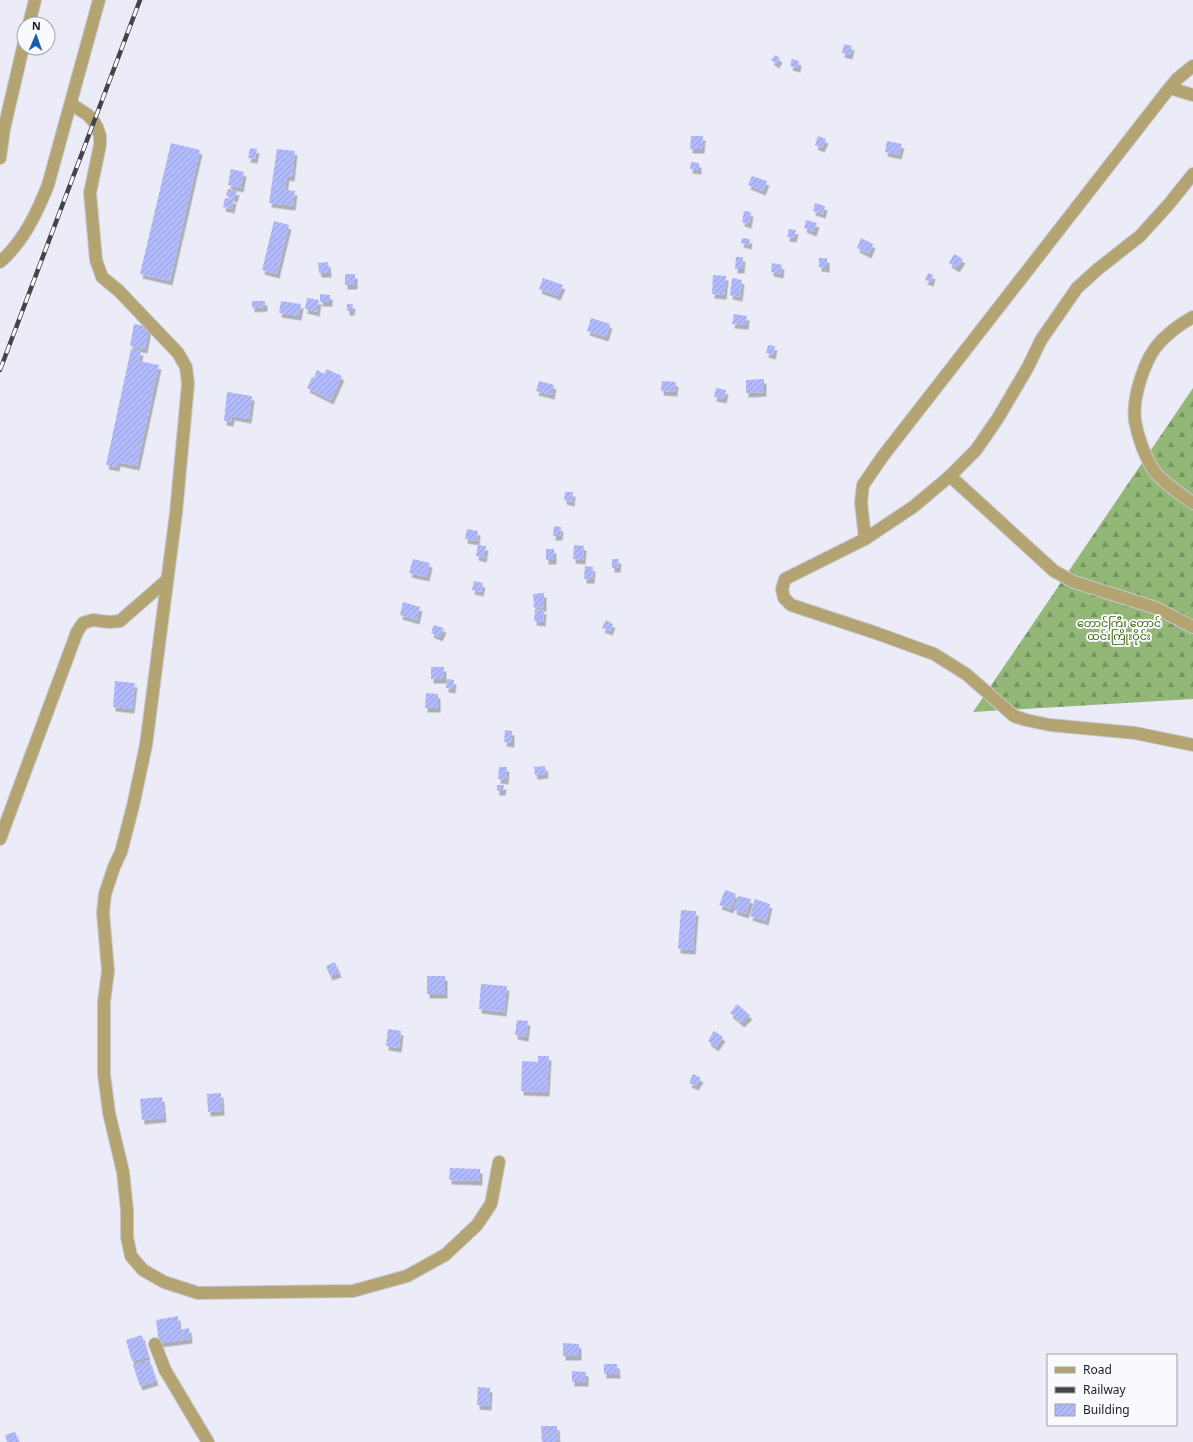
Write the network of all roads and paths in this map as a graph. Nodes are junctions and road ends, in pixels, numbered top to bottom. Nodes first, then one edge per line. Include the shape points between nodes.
1 (35, 0) edge
2 (99, 0) edge
3 (30, 16) edge
4 (21, 56) edge
5 (1193, 66) edge
6 (1170, 88) junction
7 (1193, 94) edge
8 (71, 104) junction
9 (0, 158) edge
10 (1193, 174) edge
11 (0, 262) edge
12 (1193, 317) edge
13 (950, 476) junction
14 (1193, 503) edge
15 (865, 539) junction
16 (167, 580) junction
17 (1193, 627) edge
18 (1193, 745) edge
19 (0, 839) edge
20 (499, 1162) dead end
21 (155, 1344) dead end
22 (208, 1442) edge

1 - 3 street
2 - 8 street
4 - 9 street
5 - 6 street
6 - 7 street
6 - 15 street via 883,456 864,486 861,502
8 - 11 street via 48,185 38,209 26,231
8 - 16 street via 88,115 98,127 100,136 90,193 96,260 102,277 178,353 186,367 188,384
10 - 13 street via 1140,236 1077,288 1041,340 998,418 976,450
12 - 14 street via 1160,341 1146,363 1137,393 1135,419 1140,443 1155,472
13 - 15 street via 913,508
13 - 17 street via 1054,571 1074,582 1156,608
15 - 18 street via 785,579 782,589 784,598 791,605 804,610 934,654 966,674 1014,716 1050,725 1135,733
16 - 19 street via 120,621 93,620 83,623 77,632
16 - 20 street via 146,745 123,844 105,894 103,913 108,971 104,1002 104,1074 109,1113 123,1172 127,1237 132,1256 143,1270 164,1282 198,1293 353,1291 407,1276 445,1255 477,1225 491,1204
21 - 22 street via 166,1370

